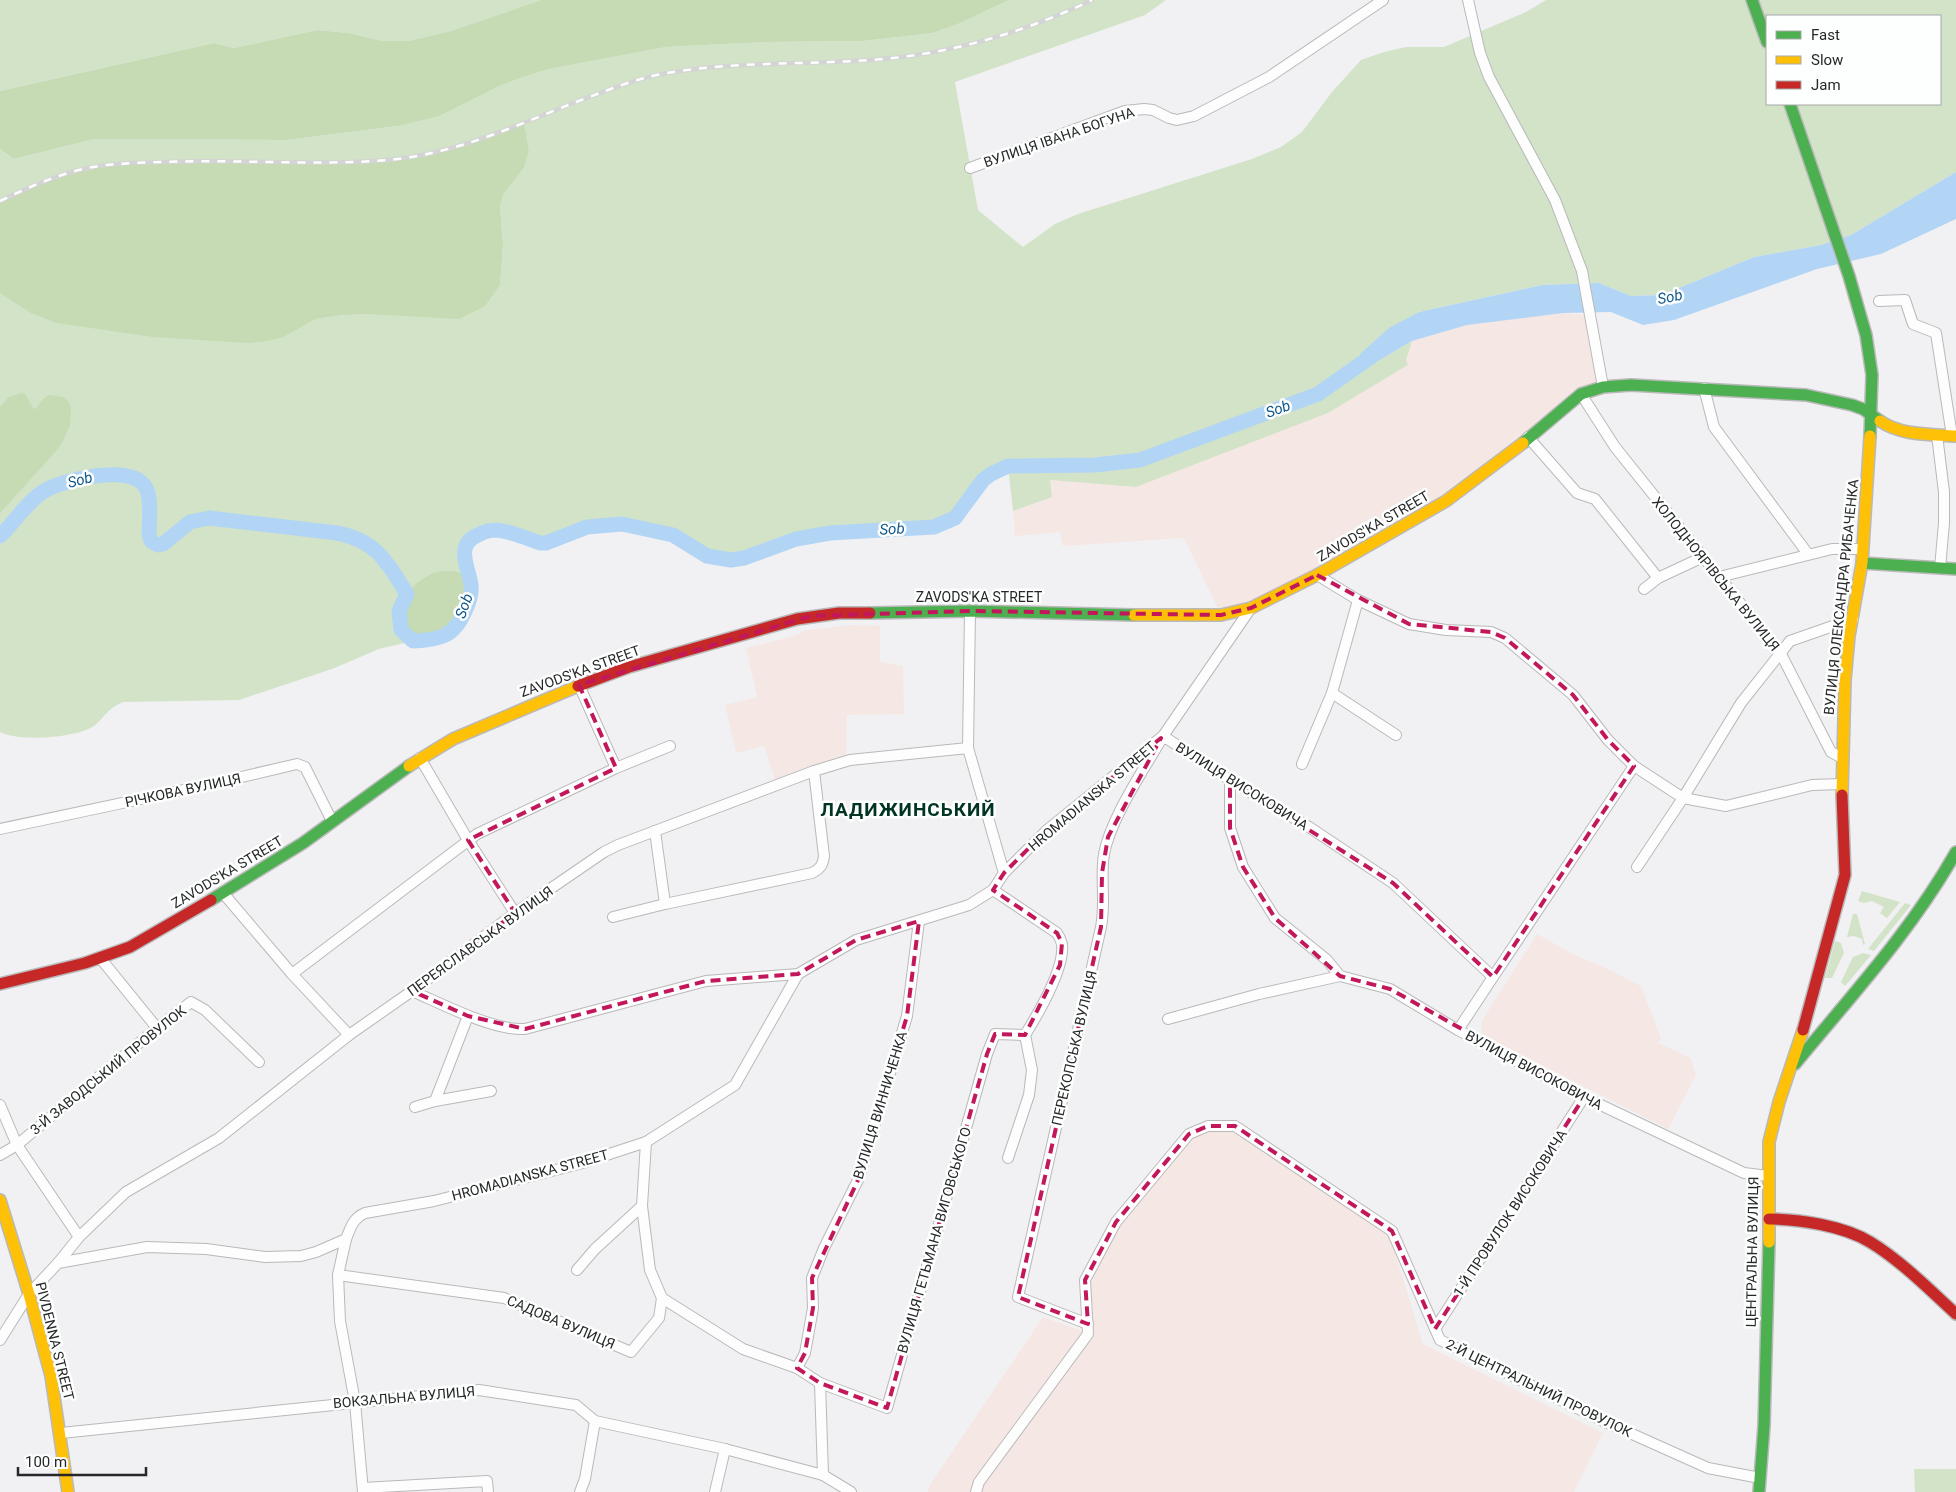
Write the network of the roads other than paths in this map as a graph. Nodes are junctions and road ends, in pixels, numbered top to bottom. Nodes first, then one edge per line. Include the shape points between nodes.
1 (1383, 0) edge
2 (1468, 0) edge
3 (1752, 0) edge
4 (1766, 39) edge
5 (1790, 105) edge
6 (970, 168) dead end
7 (1879, 301) dead end
8 (1603, 387) junction
9 (1704, 388) junction
10 (1581, 394) junction
11 (1872, 415) junction
12 (1937, 435) junction
13 (1528, 436) junction
14 (1954, 436) edge
15 (1863, 549) junction
16 (1808, 554) junction
17 (1702, 557) junction
18 (1862, 563) junction
19 (1940, 568) junction
20 (1956, 569) edge
21 (1317, 575) junction
22 (1719, 577) junction
23 (1658, 578) junction
24 (1644, 589) dead end
25 (1358, 600) junction
26 (1251, 608) junction
27 (970, 610) junction
28 (1852, 619) junction
29 (1781, 654) junction
30 (578, 685) junction
31 (1332, 693) junction
32 (1396, 735) dead end
33 (1163, 736) junction
34 (670, 746) dead end
35 (968, 748) junction
36 (420, 758) junction
37 (1842, 758) junction
38 (1302, 764) dead end
39 (1634, 766) junction
40 (616, 768) junction
41 (814, 771) junction
42 (1230, 780) junction
43 (1842, 784) junction
44 (1683, 798) junction
45 (332, 821) junction
46 (0, 829) edge
47 (655, 831) junction
48 (468, 840) junction
49 (1956, 852) edge
50 (1637, 867) dead end
51 (1004, 873) junction
52 (994, 890) junction
53 (223, 893) junction
54 (665, 904) junction
55 (515, 912) junction
56 (613, 917) dead end
57 (919, 921) junction
58 (101, 958) junction
59 (292, 974) junction
60 (798, 974) junction
61 (1340, 976) junction
62 (1492, 977) junction
63 (0, 983) edge
64 (412, 991) junction
65 (468, 1016) junction
66 (1168, 1019) dead end
67 (1805, 1024) junction
68 (1825, 1027) junction
69 (157, 1028) junction
70 (1458, 1030) junction
71 (349, 1035) junction
72 (1025, 1035) junction
73 (259, 1062) dead end
74 (1789, 1072) junction
75 (491, 1091) dead end
76 (1584, 1097) junction
77 (435, 1101) junction
78 (0, 1105) edge
79 (415, 1107) dead end
80 (646, 1142) junction
81 (17, 1144) junction
82 (0, 1155) edge
83 (1008, 1158) dead end
84 (1768, 1176) junction
85 (0, 1200) edge
86 (642, 1206) junction
87 (1769, 1218) junction
88 (79, 1237) junction
89 (346, 1238) junction
90 (58, 1264) junction
91 (577, 1270) dead end
92 (338, 1275) junction
93 (29, 1294) junction
94 (662, 1298) junction
95 (1956, 1314) edge
96 (1088, 1324) junction
97 (1435, 1329) junction
98 (0, 1340) edge
99 (798, 1368) junction
100 (820, 1383) junction
101 (356, 1402) junction
102 (595, 1421) junction
103 (61, 1433) junction
104 (725, 1449) junction
105 (823, 1476) junction
106 (1760, 1478) junction
107 (363, 1490) edge
108 (68, 1492) edge
109 (488, 1492) edge
110 (580, 1492) edge
111 (715, 1492) edge
112 (851, 1492) edge
113 (976, 1492) edge
114 (1759, 1492) edge

1 - 6 street, ВУЛИЦЯ ІВАНА БОГУНА via 1270,77 1194,116 1176,120 1153,110 1125,112
2 - 8 street via 1489,77 1552,193 1582,271
3 - 4 main road
5 - 11 main road, ВУЛИЦЯ ОЛЕКСАНДРА РИБАЧЕНКА via 1857,299 1871,353
7 - 14 street via 1905,300 1913,324 1936,333
8 - 9 main road, ZAVODS'KA STREET
8 - 10 main road, ZAVODS'KA STREET
9 - 11 main road, ZAVODS'KA STREET via 1806,395 1852,405
9 - 16 street via 1714,427
10 - 13 main road, ZAVODS'KA STREET
10 - 17 street, ХОЛОДНОЯРІВСЬКА ВУЛИЦЯ via 1615,447
11 - 12 main road, ZAVODS'KA STREET via 1891,428
11 - 15 main road, ВУЛИЦЯ ОЛЕКСАНДРА РИБАЧЕНКА
12 - 14 main road, ZAVODS'KA STREET
12 - 19 street via 1944,492
13 - 21 main road, ZAVODS'KA STREET via 1502,460 1446,501
13 - 23 street via 1577,494 1595,499
15 - 16 street via 1832,549
15 - 18 main road, ВУЛИЦЯ ОЛЕКСАНДРА РИБАЧЕНКА
16 - 22 street
17 - 22 street, ХОЛОДНОЯРІВСЬКА ВУЛИЦЯ
17 - 23 street
18 - 19 main road
18 - 28 main road, ВУЛИЦЯ ОЛЕКСАНДРА РИБАЧЕНКА
19 - 20 main road
21 - 25 street
21 - 26 main road, ZAVODS'KA STREET
22 - 29 street, ХОЛОДНОЯРІВСЬКА ВУЛИЦЯ
23 - 24 street
25 - 31 street
25 - 39 street via 1408,624 1491,632 1505,638 1572,695
26 - 27 main road, ZAVODS'KA STREET via 1221,615 1195,616
26 - 33 street, HROMADIANSKA STREET
27 - 30 main road, ZAVODS'KA STREET via 811,616 629,667
27 - 35 street
28 - 29 street via 1790,641
28 - 37 main road, ВУЛИЦЯ ОЛЕКСАНДРА РИБАЧЕНКА via 1846,662
29 - 37 street, ХОЛОДНОЯРІВСЬКА ВУЛИЦЯ via 1831,752
29 - 44 street via 1741,703
30 - 36 main road, ZAVODS'KA STREET via 453,739
30 - 40 street
31 - 32 street
31 - 38 street
33 - 42 street, ВУЛИЦЯ ВИСОКОВИЧА
33 - 51 street, HROMADIANSKA STREET via 1060,819
33 - 96 street, ПЕРЕКОПСЬКА ВУЛИЦЯ via 1108,837 1102,873 1104,914 1018,1297
34 - 40 street
35 - 41 street, ПЕРЕЯСЛАВСЬКА ВУЛИЦЯ via 850,760
35 - 51 street
36 - 45 main road, ZAVODS'KA STREET
36 - 48 street
37 - 43 main road, ВУЛИЦЯ ОЛЕКСАНДРА РИБАЧЕНКА
39 - 44 street
39 - 62 street
40 - 48 street
41 - 47 street, ПЕРЕЯСЛАВСЬКА ВУЛИЦЯ
41 - 54 street via 824,856 818,870
42 - 61 street via 1230,828 1243,867 1275,918 1327,960
42 - 62 street, ВУЛИЦЯ ВИСОКОВИЧА via 1310,827 1393,883
43 - 44 street via 1812,785 1726,806
43 - 67 main road, ВУЛИЦЯ ОЛЕКСАНДРА РИБАЧЕНКА via 1845,875
44 - 50 street
45 - 46 street, РІЧКОВА ВУЛИЦЯ via 305,767 297,764
45 - 53 main road, ZAVODS'KA STREET
47 - 54 street
47 - 55 street, ПЕРЕЯСЛАВСЬКА ВУЛИЦЯ via 604,852
48 - 55 street
48 - 59 street
49 - 68 main road, ЦЕНТРАЛЬНА ВУЛИЦЯ via 1914,918
51 - 52 street, HROMADIANSKA STREET
52 - 57 street, HROMADIANSKA STREET via 969,905
52 - 72 street via 1058,933 1062,943 1060,965
53 - 58 main road, ZAVODS'KA STREET via 130,947
53 - 59 street
54 - 56 street
55 - 64 street, ПЕРЕЯСЛАВСЬКА ВУЛИЦЯ
57 - 60 street, HROMADIANSKA STREET via 856,940
57 - 99 street, ВУЛИЦЯ ВИННИЧЕНКА via 907,1016 858,1180 812,1278 813,1308 805,1353
58 - 63 main road, ZAVODS'KA STREET
58 - 69 street
59 - 71 street
60 - 65 street via 706,981 526,1029 515,1030
60 - 80 street, HROMADIANSKA STREET via 735,1085
61 - 66 street
61 - 70 street via 1390,989
62 - 70 street, ВУЛИЦЯ ВИСОКОВИЧА
64 - 65 street
64 - 71 street, ПЕРЕЯСЛАВСЬКА ВУЛИЦЯ
65 - 77 street
67 - 68 main road via 1816,1030
67 - 74 main road, ВУЛИЦЯ ОЛЕКСАНДРА РИБАЧЕНКА
68 - 74 main road, ЦЕНТРАЛЬНА ВУЛИЦЯ
69 - 73 street, 3-Й ЗАВОДСЬКИЙ ПРОВУЛОК via 191,1002 205,1010
69 - 81 street, 3-Й ЗАВОДСЬКИЙ ПРОВУЛОК
70 - 76 street, ВУЛИЦЯ ВИСОКОВИЧА
71 - 88 street, ПЕРЕЯСЛАВСЬКА ВУЛИЦЯ via 219,1138 126,1192
72 - 83 street via 1032,1070 1028,1096
72 - 100 street, ВУЛИЦЯ ГЕТЬМАНА ВИГОВСЬКОГО via 995,1034 987,1054 887,1408
74 - 84 main road, ЦЕНТРАЛЬНА ВУЛИЦЯ via 1769,1142
75 - 77 street
76 - 84 street, ВУЛИЦЯ ВИСОКОВИЧА via 1744,1173
76 - 97 street, 1-Й ПРОВУЛОК ВИСОКОВИЧА
77 - 79 street
78 - 81 street
80 - 86 street
80 - 89 street, HROMADIANSKA STREET via 579,1164 434,1201 365,1213 353,1221
81 - 82 street, 3-Й ЗАВОДСЬКИЙ ПРОВУЛОК
81 - 88 street
84 - 87 main road, ЦЕНТРАЛЬНА ВУЛИЦЯ
85 - 93 main road, PIVDENNA STREET
86 - 91 street
86 - 94 street via 650,1270
87 - 95 main road via 1794,1219 1851,1233 1870,1242 1898,1262
87 - 106 main road, ЦЕНТРАЛЬНА ВУЛИЦЯ
88 - 90 street, ПЕРЕЯСЛАВСЬКА ВУЛИЦЯ
89 - 90 street via 301,1256 147,1247
89 - 92 street, HROMADIANSKA STREET
90 - 93 street
92 - 94 street, САДОВА ВУЛИЦЯ via 504,1298 632,1352 659,1318
92 - 101 street, HROMADIANSKA STREET via 340,1321
93 - 98 street
93 - 103 main road, PIVDENNA STREET via 51,1376
94 - 99 street via 743,1349
96 - 97 street, 2-Й ЦЕНТРАЛЬНИЙ ПРОВУЛОК via 1085,1280 1116,1222 1189,1134 1208,1126 1235,1126 1392,1231
96 - 113 street via 1088,1334 979,1482
97 - 106 street, 2-Й ЦЕНТРАЛЬНИЙ ПРОВУЛОК via 1440,1340 1603,1421 1708,1468
99 - 100 street
100 - 105 street
101 - 102 street, ВОКЗАЛЬНА ВУЛИЦЯ via 478,1390 576,1405
101 - 103 street, ВОКЗАЛЬНА ВУЛИЦЯ
101 - 107 street, HROMADIANSKA STREET
102 - 104 street, ВОКЗАЛЬНА ВУЛИЦЯ
102 - 110 street
103 - 108 main road, PIVDENNA STREET
104 - 105 street, ВОКЗАЛЬНА ВУЛИЦЯ
104 - 111 street
105 - 112 street, ВОКЗАЛЬНА ВУЛИЦЯ
106 - 114 main road, ЦЕНТРАЛЬНА ВУЛИЦЯ
107 - 109 street via 487,1482

